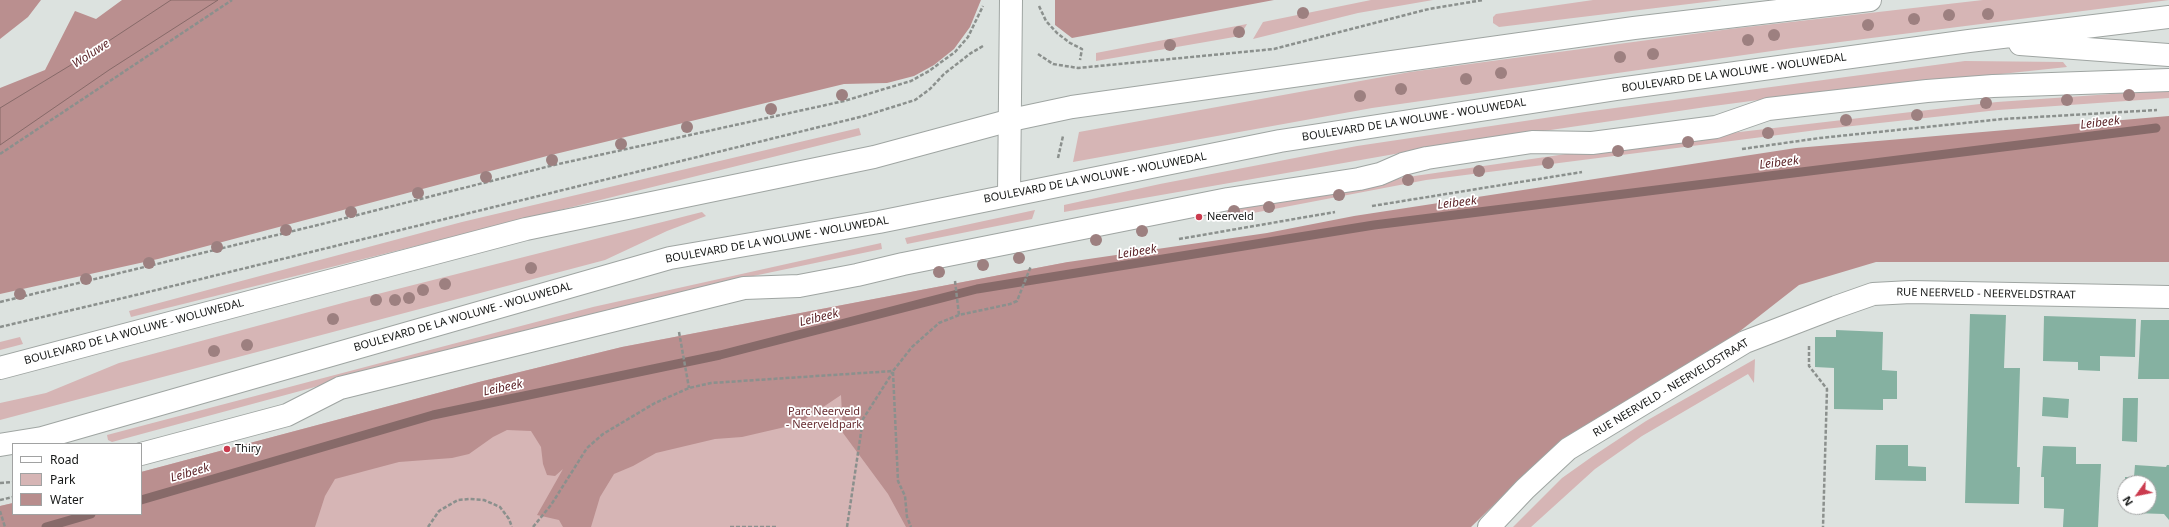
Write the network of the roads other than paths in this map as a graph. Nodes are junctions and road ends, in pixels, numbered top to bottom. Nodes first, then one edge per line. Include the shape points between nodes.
1 (1011, 0) edge
2 (1870, 0) edge
3 (2169, 17) edge
4 (1969, 41) junction
5 (2169, 55) edge
6 (2169, 80) edge
7 (1011, 120) junction
8 (1009, 194) junction
9 (2169, 296) edge
10 (0, 368) edge
11 (45, 441) edge
12 (22, 443) edge
13 (12, 444) edge
14 (0, 445) edge
15 (142, 454) edge
16 (1489, 527) edge

1 - 7 main road
2 - 7 main road, BOULEVARD DE LA WOLUWE - WOLUWEDAL via 1618,30 1072,107
3 - 4 main road, BOULEVARD DE LA WOLUWE - WOLUWEDAL
4 - 5 main road
4 - 8 main road, BOULEVARD DE LA WOLUWE - WOLUWEDAL via 1617,89 1280,141
6 - 15 main road via 1926,91 1768,109 1716,127 1592,143 1532,142 1427,158 1359,179 1213,202 910,262 857,275 799,286 744,288 340,388 287,415
7 - 8 main road
7 - 10 main road, BOULEVARD DE LA WOLUWE - WOLUWEDAL via 874,157 526,229
8 - 11 main road, BOULEVARD DE LA WOLUWE - WOLUWEDAL via 879,222 670,258
9 - 16 main road, RUE NEERVELD - NEERVELDSTRAAT via 1911,292 1873,294 1745,342 1568,449 1524,489
11 - 12 main road, BOULEVARD DE LA WOLUWE - WOLUWEDAL
13 - 14 main road, BOULEVARD DE LA WOLUWE - WOLUWEDAL

